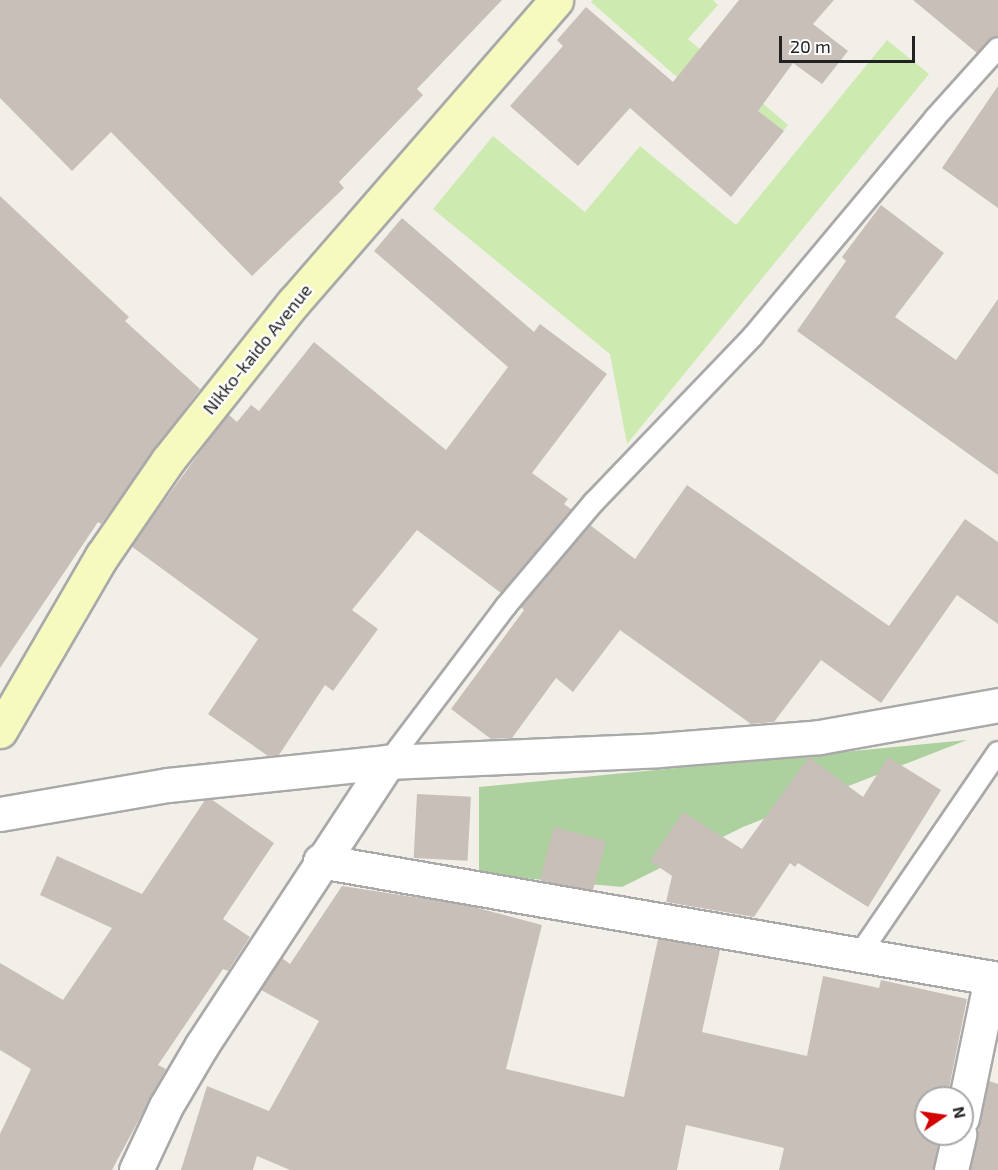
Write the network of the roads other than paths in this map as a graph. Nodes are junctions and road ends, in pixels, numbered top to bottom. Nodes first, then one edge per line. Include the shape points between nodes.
1 (556, 0) edge
2 (998, 48) edge
3 (998, 705) edge
4 (0, 730) edge
5 (998, 752) edge
6 (388, 762) junction
7 (0, 814) edge
8 (320, 861) junction
9 (859, 955) junction
10 (994, 979) edge
11 (969, 1086) edge
12 (956, 1146) edge
13 (136, 1170) edge
14 (951, 1170) edge

1 - 4 main road, Nikko-kaido Avenue via 293,303 168,460 102,556
2 - 6 lane via 753,336 594,502 506,606
3 - 6 street via 819,737 659,750
5 - 9 lane
6 - 7 street via 168,785
6 - 8 street
8 - 9 street
8 - 13 street via 166,1106
9 - 10 street
10 - 11 street
12 - 14 street

